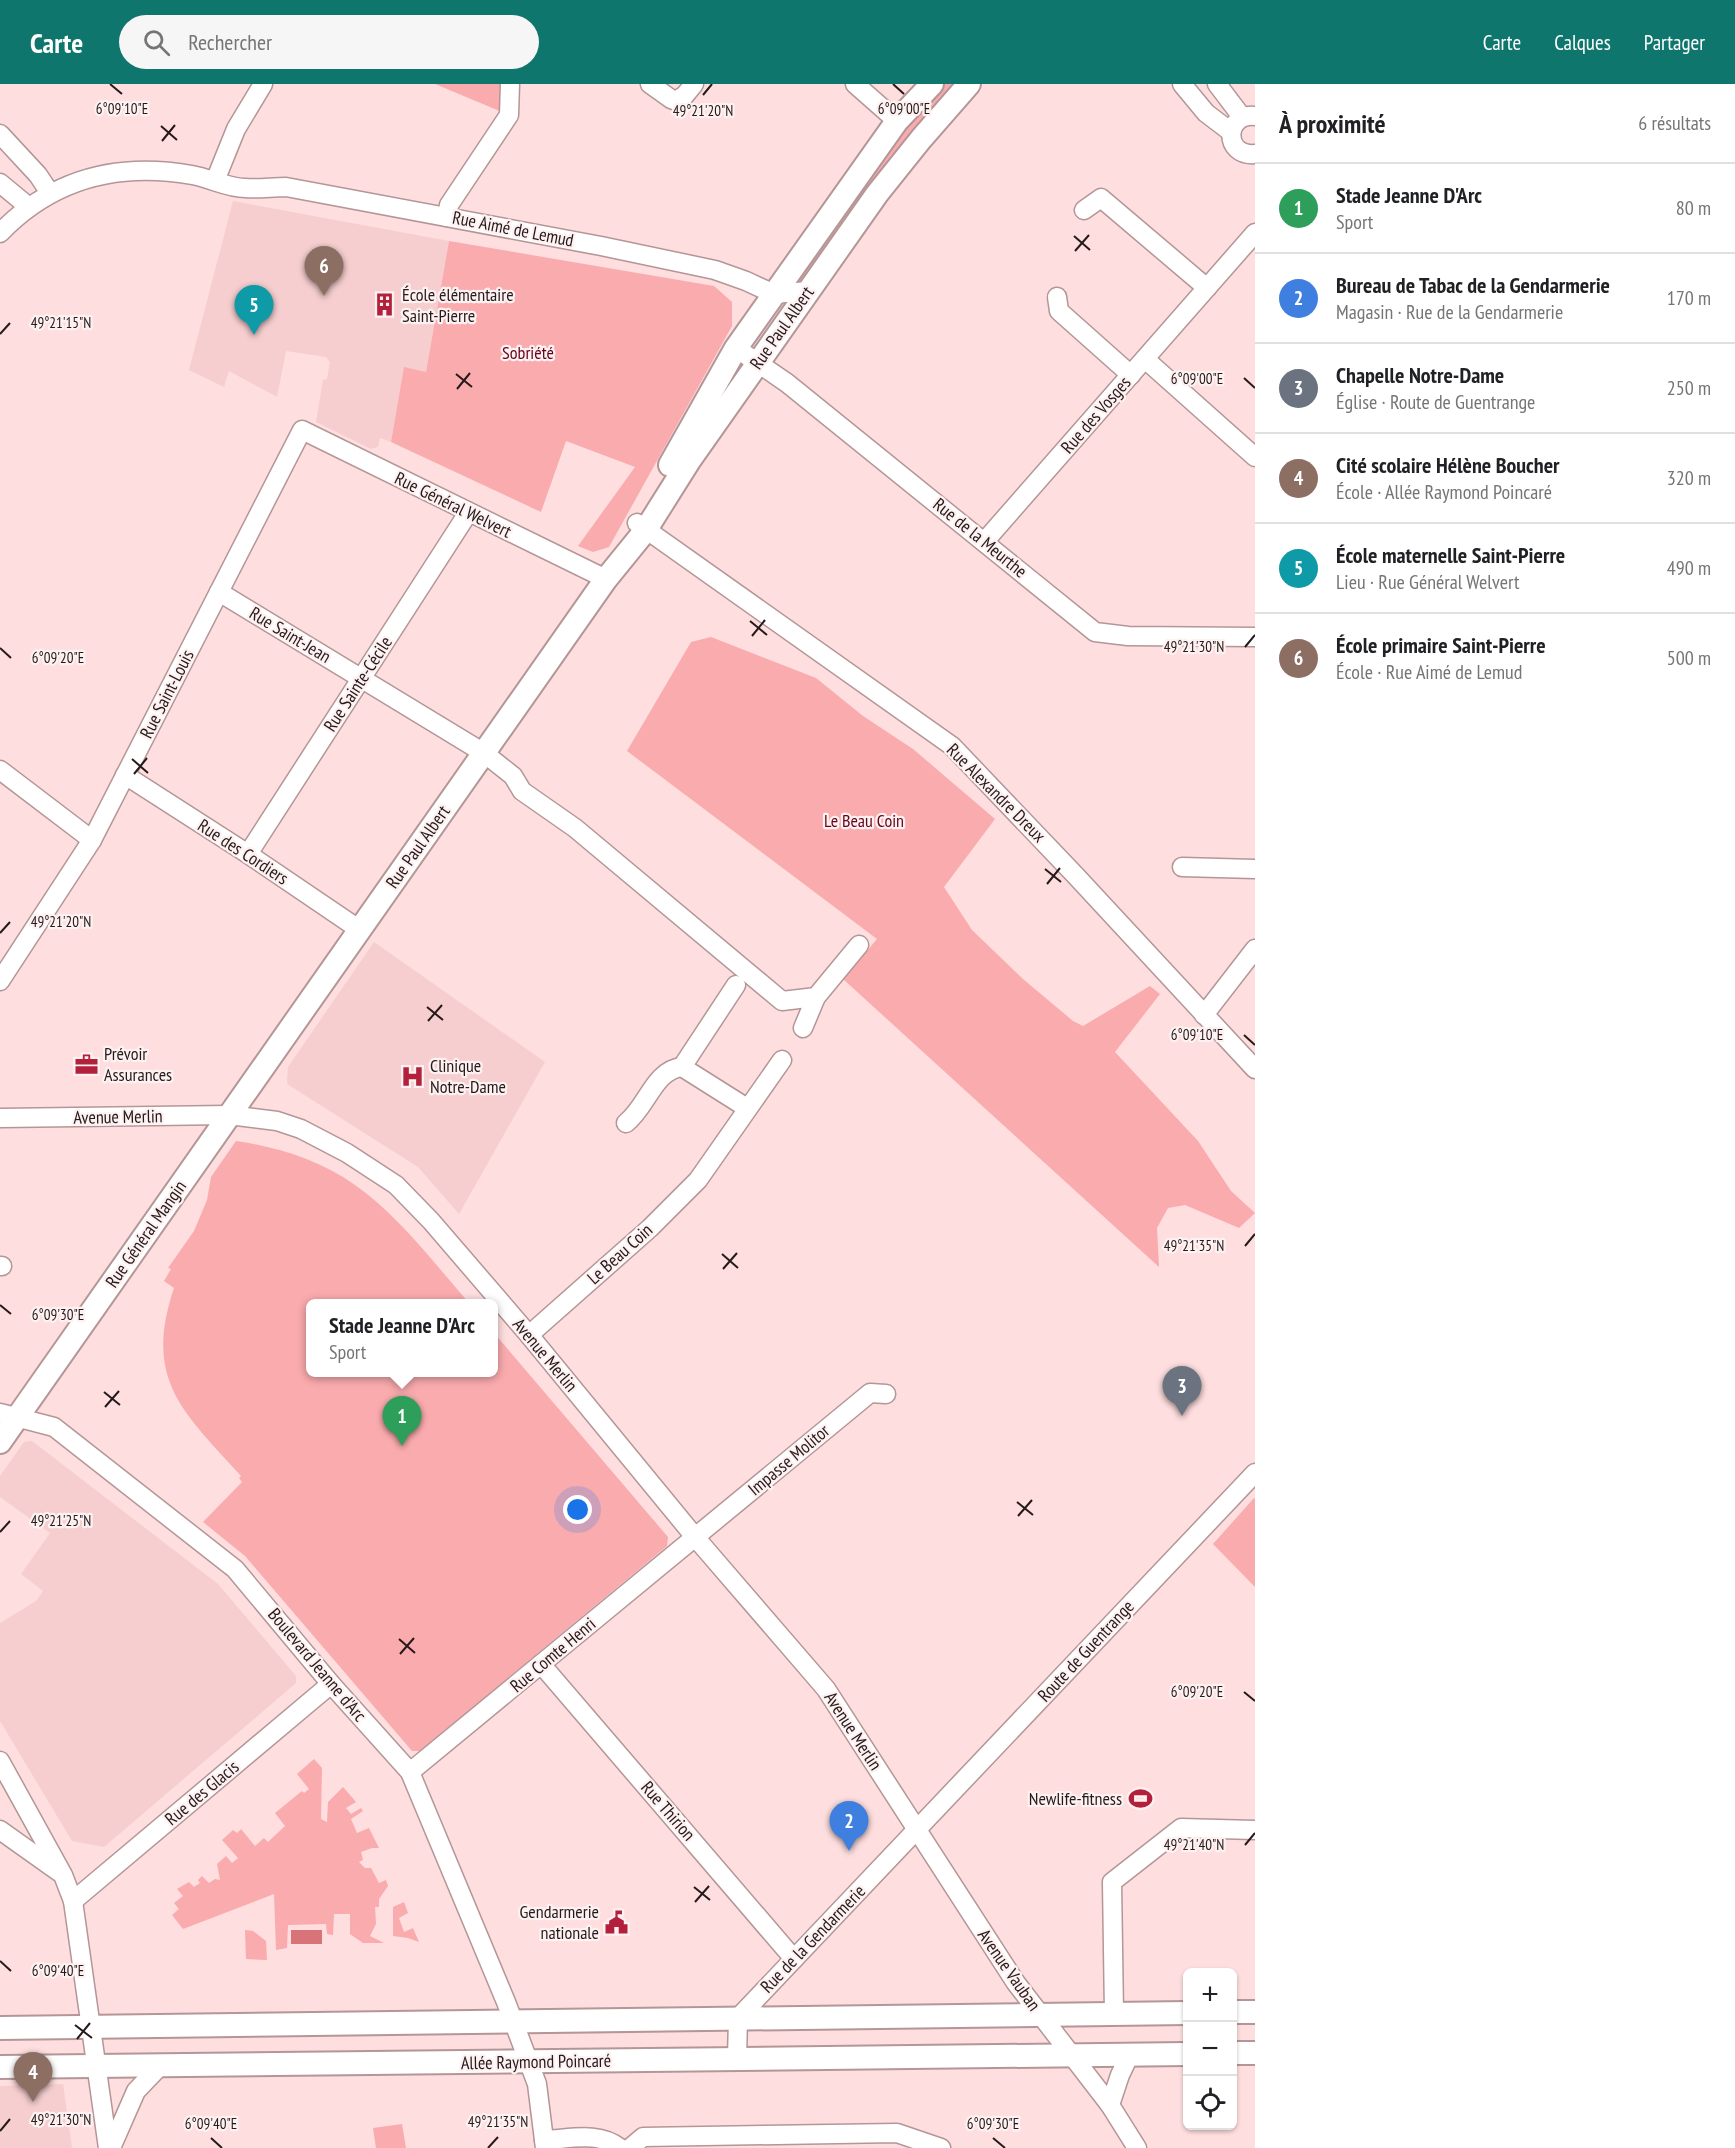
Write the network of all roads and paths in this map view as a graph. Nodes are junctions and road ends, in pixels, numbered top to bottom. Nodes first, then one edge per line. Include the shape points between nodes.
1 (263, 84) edge
2 (510, 84) edge
3 (650, 84) edge
4 (694, 84) edge
5 (855, 84) edge
6 (932, 84) edge
7 (969, 84) edge
8 (1182, 84) edge
9 (1217, 84) edge
10 (1249, 116) edge
11 (897, 121) junction
12 (1231, 132) junction
13 (0, 134) edge
14 (1255, 154) edge
15 (215, 181) junction
16 (0, 183) edge
17 (50, 193) junction
18 (29, 207) junction
19 (1084, 210) dead end
20 (447, 217) junction
21 (0, 233) edge
22 (1255, 233) edge
23 (1207, 288) junction
24 (808, 291) junction
25 (774, 294) junction
26 (1057, 297) dead end
27 (736, 348) junction
28 (1145, 359) junction
29 (757, 363) junction
30 (1131, 375) junction
31 (302, 430) joint
32 (1255, 457) edge
33 (468, 513) junction
34 (642, 526) junction
35 (984, 542) junction
36 (606, 579) junction
37 (219, 592) junction
38 (1255, 637) edge
39 (362, 678) junction
40 (484, 753) junction
41 (0, 770) edge
42 (125, 775) junction
43 (92, 840) junction
44 (248, 854) junction
45 (1182, 867) dead end
46 (1255, 869) edge
47 (360, 930) junction
48 (859, 945) dead end
49 (1255, 949) edge
50 (0, 981) edge
51 (736, 985) dead end
52 (816, 997) junction
53 (1204, 1015) junction
54 (803, 1028) dead end
55 (782, 1060) dead end
56 (682, 1067) junction
57 (1255, 1069) edge
58 (747, 1108) junction
59 (229, 1115) junction
60 (0, 1118) edge
61 (626, 1123) dead end
62 (529, 1335) junction
63 (886, 1394) dead end
64 (9, 1415) edge
65 (0, 1442) edge
66 (1252, 1482) edge
67 (695, 1537) junction
68 (541, 1664) junction
69 (331, 1684) junction
70 (0, 1761) edge
71 (410, 1772) junction
72 (0, 1830) edge
73 (916, 1830) junction
74 (1255, 1830) edge
75 (63, 1875) junction
76 (73, 1901) junction
77 (794, 1959) junction
78 (1237, 2012) edge
79 (1255, 2012) edge
80 (1183, 2013) edge
81 (1114, 2014) junction
82 (1041, 2015) junction
83 (738, 2018) junction
84 (513, 2021) junction
85 (90, 2027) junction
86 (0, 2028) edge
87 (1237, 2053) edge
88 (1255, 2053) edge
89 (1130, 2054) junction
90 (1183, 2054) edge
91 (1071, 2055) junction
92 (737, 2059) junction
93 (529, 2062) junction
94 (160, 2066) junction
95 (0, 2067) edge
96 (96, 2067) junction
97 (1110, 2105) junction
98 (545, 2144) edge
99 (110, 2148) edge
100 (620, 2148) edge
101 (630, 2148) edge
102 (941, 2148) edge
103 (1137, 2148) edge

1 - 15 street via 236,129
2 - 20 street via 510,115 449,205
3 - 4 street via 676,101
5 - 11 street
6 - 11 main road, Rue Paul Albert
7 - 24 main road, Rue Paul Albert via 877,194
8 - 12 street via 1206,113
9 - 10 street
10 - 12 street via 1233,126
11 - 25 main road, Rue Paul Albert
12 - 14 street via 1237,149
13 - 17 street
15 - 17 street, Rue Aimé de Lemud via 138,170 72,182
15 - 20 street, Rue Aimé de Lemud via 245,188 286,187
16 - 18 street
17 - 18 street, Rue Aimé de Lemud
18 - 21 street, Rue Aimé de Lemud
19 - 23 street via 1101,198
20 - 25 street, Rue Aimé de Lemud via 715,270
22 - 23 street, Rue des Vosges
23 - 28 street, Rue des Vosges
24 - 25 street
24 - 29 main road, Rue Paul Albert
25 - 27 main road, Rue Paul Albert
26 - 30 street via 1059,311
27 - 29 street, Rue de la Meurthe
27 - 34 main road, Rue Paul Albert
28 - 30 street, Rue des Vosges
28 - 32 street
29 - 34 main road, Rue Paul Albert
29 - 35 street, Rue de la Meurthe via 788,383
30 - 35 street, Rue des Vosges
31 - 33 street, Rue Général Welvert
31 - 37 street, Rue Saint-Louis
33 - 36 street, Rue Général Welvert
33 - 39 street, Rue Sainte-Cécile
34 - 36 main road, Rue Paul Albert
34 - 53 street, Rue Alexandre Dreux via 952,746
35 - 38 street, Rue de la Meurthe via 1095,632
36 - 40 main road, Rue Paul Albert
37 - 39 street, Rue Saint-Jean
37 - 42 street, Rue Saint-Louis
39 - 40 street, Rue Saint-Jean
39 - 44 street, Rue Sainte-Cécile
40 - 47 main road, Rue Paul Albert
40 - 52 street, Rue Saint-Jean via 513,776 522,791 575,828 782,1001
41 - 43 street
42 - 43 street, Rue Saint-Louis
42 - 44 street, Rue des Cordiers
43 - 50 street, Rue Saint-Louis
44 - 47 street, Rue des Cordiers
45 - 46 street
47 - 59 main road, Rue Paul Albert
48 - 52 street
49 - 53 street
51 - 56 street
52 - 54 street
53 - 57 street, Rue Alexandre Dreux
55 - 58 street, Le Beau Coin
56 - 58 street
56 - 61 street via 670,1068
58 - 62 street, Le Beau Coin via 698,1180
59 - 60 street, Avenue Merlin
59 - 62 street, Avenue Merlin via 277,1121 301,1129 396,1185
59 - 64 main road, Rue Général Mangin
62 - 67 street, Avenue Merlin
63 - 67 street, Impasse Molitor via 870,1393
64 - 65 main road, Rue Général Mangin
64 - 69 street, Boulevard Jeanne d'Arc via 54,1427 235,1569
66 - 73 street, Route de Guentrange
67 - 68 street, Rue Comte Henri
67 - 73 street, Avenue Merlin via 826,1689
68 - 71 street, Rue Comte Henri
68 - 77 street, Rue Thirion
69 - 71 street, Boulevard Jeanne d'Arc
69 - 76 street, Rue des Glacis
70 - 75 street
71 - 84 street, Boulevard Jeanne d'Arc
72 - 75 street
73 - 77 street, Rue de la Gendarmerie
73 - 82 street, Avenue Vauban
74 - 81 street via 1181,1828 1112,1882
75 - 76 street
76 - 85 street
77 - 83 street, Rue de la Gendarmerie
78 - 79 main road
80 - 81 main road
81 - 82 main road
82 - 83 main road
82 - 91 street, Avenue Vauban
83 - 84 main road
83 - 92 street
84 - 85 main road
84 - 93 street, Boulevard Jeanne d'Arc
85 - 86 main road
85 - 96 street
87 - 88 main road
89 - 90 main road, Allée Raymond Poincaré
89 - 91 main road, Allée Raymond Poincaré
89 - 97 street
91 - 92 main road, Allée Raymond Poincaré
91 - 97 street, Avenue Vauban
92 - 93 main road, Allée Raymond Poincaré
93 - 94 main road, Allée Raymond Poincaré
93 - 98 street, Boulevard Jeanne d'Arc via 537,2084
94 - 96 main road, Allée Raymond Poincaré
94 - 99 street via 136,2091
95 - 96 main road, Allée Raymond Poincaré
96 - 99 street
97 - 103 street, Avenue Vauban
98 - 100 street via 596,2137 612,2141
101 - 102 street via 643,2137 897,2133

